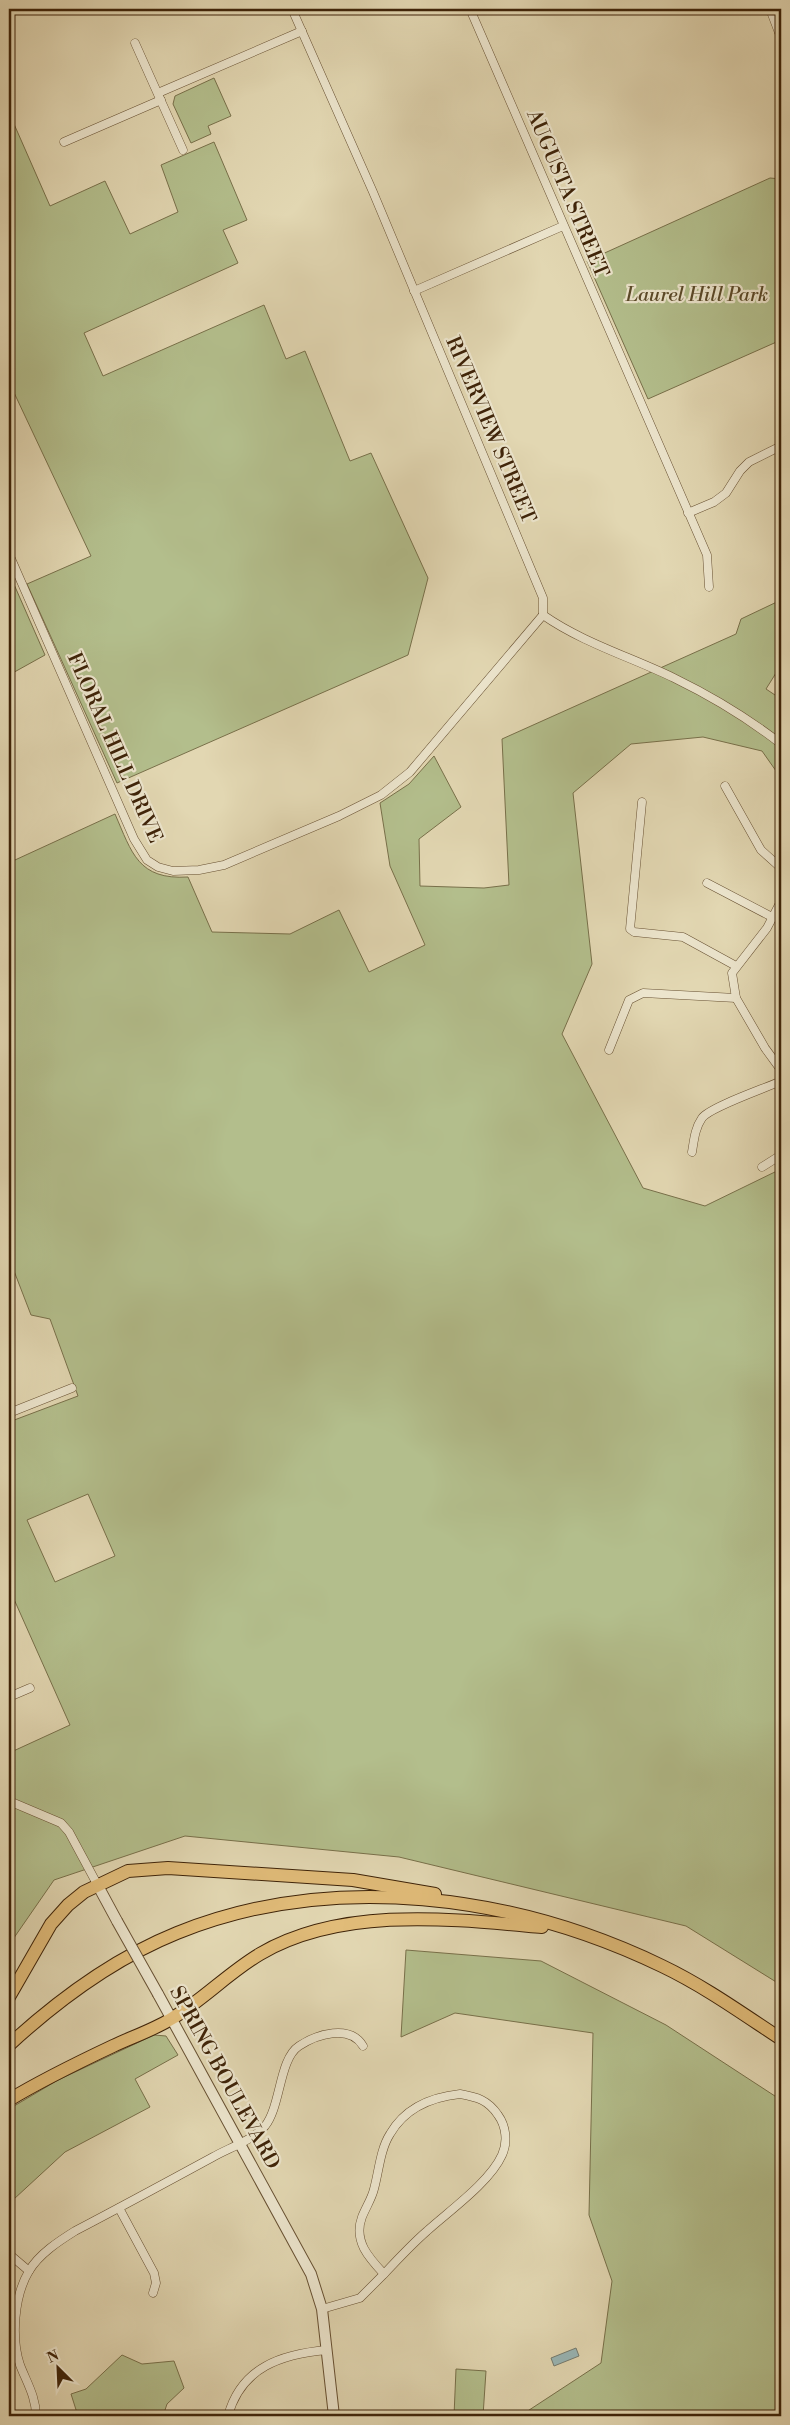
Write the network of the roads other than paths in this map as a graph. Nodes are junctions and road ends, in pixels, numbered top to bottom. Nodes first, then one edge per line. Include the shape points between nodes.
1 (292, 9) edge
2 (470, 9) edge
3 (770, 9) edge
4 (779, 28) edge
5 (302, 31) junction
6 (781, 38) edge
7 (135, 43) dead end
8 (159, 97) junction
9 (64, 142) dead end
10 (183, 150) dead end
11 (563, 226) junction
12 (414, 291) junction
13 (781, 446) edge
14 (688, 513) junction
15 (9, 554) edge
16 (709, 587) dead end
17 (543, 616) junction
18 (781, 744) edge
19 (725, 786) dead end
20 (642, 802) dead end
21 (781, 868) edge
22 (707, 883) dead end
23 (781, 901) edge
24 (777, 913) edge
25 (736, 966) junction
26 (736, 998) junction
27 (609, 1050) dead end
28 (781, 1070) edge
29 (781, 1081) edge
30 (692, 1152) dead end
31 (781, 1155) edge
32 (762, 1167) dead end
33 (72, 1388) dead end
34 (9, 1414) edge
35 (30, 1688) dead end
36 (9, 1697) edge
37 (9, 1800) edge
38 (97, 1884) junction
39 (468, 1903) junction
40 (572, 1928) junction
41 (9, 1996) edge
42 (171, 2019) junction
43 (781, 2039) edge
44 (9, 2045) edge
45 (363, 2046) dead end
46 (9, 2100) edge
47 (239, 2143) junction
48 (119, 2208) junction
49 (9, 2254) edge
50 (29, 2271) junction
51 (384, 2274) junction
52 (153, 2293) dead end
53 (322, 2309) junction
54 (327, 2350) junction
55 (36, 2416) edge
56 (228, 2416) edge
57 (334, 2416) edge

1 - 5 street, RIVERVIEW STREET
2 - 11 street, AUGUSTA STREET
3 - 4 street
4 - 6 street
5 - 8 street
5 - 12 street, RIVERVIEW STREET
7 - 8 street
8 - 9 street
8 - 10 street
11 - 12 street
11 - 14 street, AUGUSTA STREET
12 - 17 street, RIVERVIEW STREET via 543,598
13 - 14 street via 749,462 726,493 714,502
14 - 16 street, AUGUSTA STREET via 707,555
15 - 17 street, FLORAL HILL DRIVE via 134,839 147,860 164,870 199,870 224,865 382,795 410,772
17 - 18 street via 562,628 675,679
19 - 21 street via 761,850
20 - 25 street via 630,929 684,937
22 - 24 street
23 - 24 street
24 - 25 street
25 - 26 street via 732,973
26 - 27 street via 643,993 629,1000
26 - 28 street
29 - 30 street via 703,1116 696,1130
31 - 32 street
33 - 34 street
35 - 36 street
37 - 38 street, SPRING BOULEVARD via 61,1823
38 - 39 main road via 128,1871 168,1868 353,1880 418,1890
38 - 41 main road via 68,1905 51,1924
38 - 42 street, SPRING BOULEVARD, bridge
39 - 40 main road
39 - 44 main road via 384,1897 315,1901 213,1920 149,1946 102,1973
40 - 42 main road via 412,1920 360,1922 312,1932 261,1954
40 - 43 main road via 665,1967
42 - 46 main road via 69,2067
42 - 47 street, SPRING BOULEVARD
45 - 47 street via 359,2038 350,2033 315,2036 296,2047 265,2126
47 - 48 street
47 - 53 street, SPRING BOULEVARD via 303,2259
48 - 50 street via 58,2241
48 - 52 street via 154,2273
49 - 50 street
50 - 55 street via 19,2298 15,2331 16,2348 32,2392
51 - 51 street via 497,2164 503,2154 505,2136 501,2119 492,2105 477,2097 460,2094 438,2096 418,2105 390,2133 360,2231 365,2254
51 - 53 street via 356,2300
53 - 54 street, SPRING BOULEVARD
54 - 56 street via 297,2353 272,2361 245,2382
54 - 57 street, SPRING BOULEVARD

